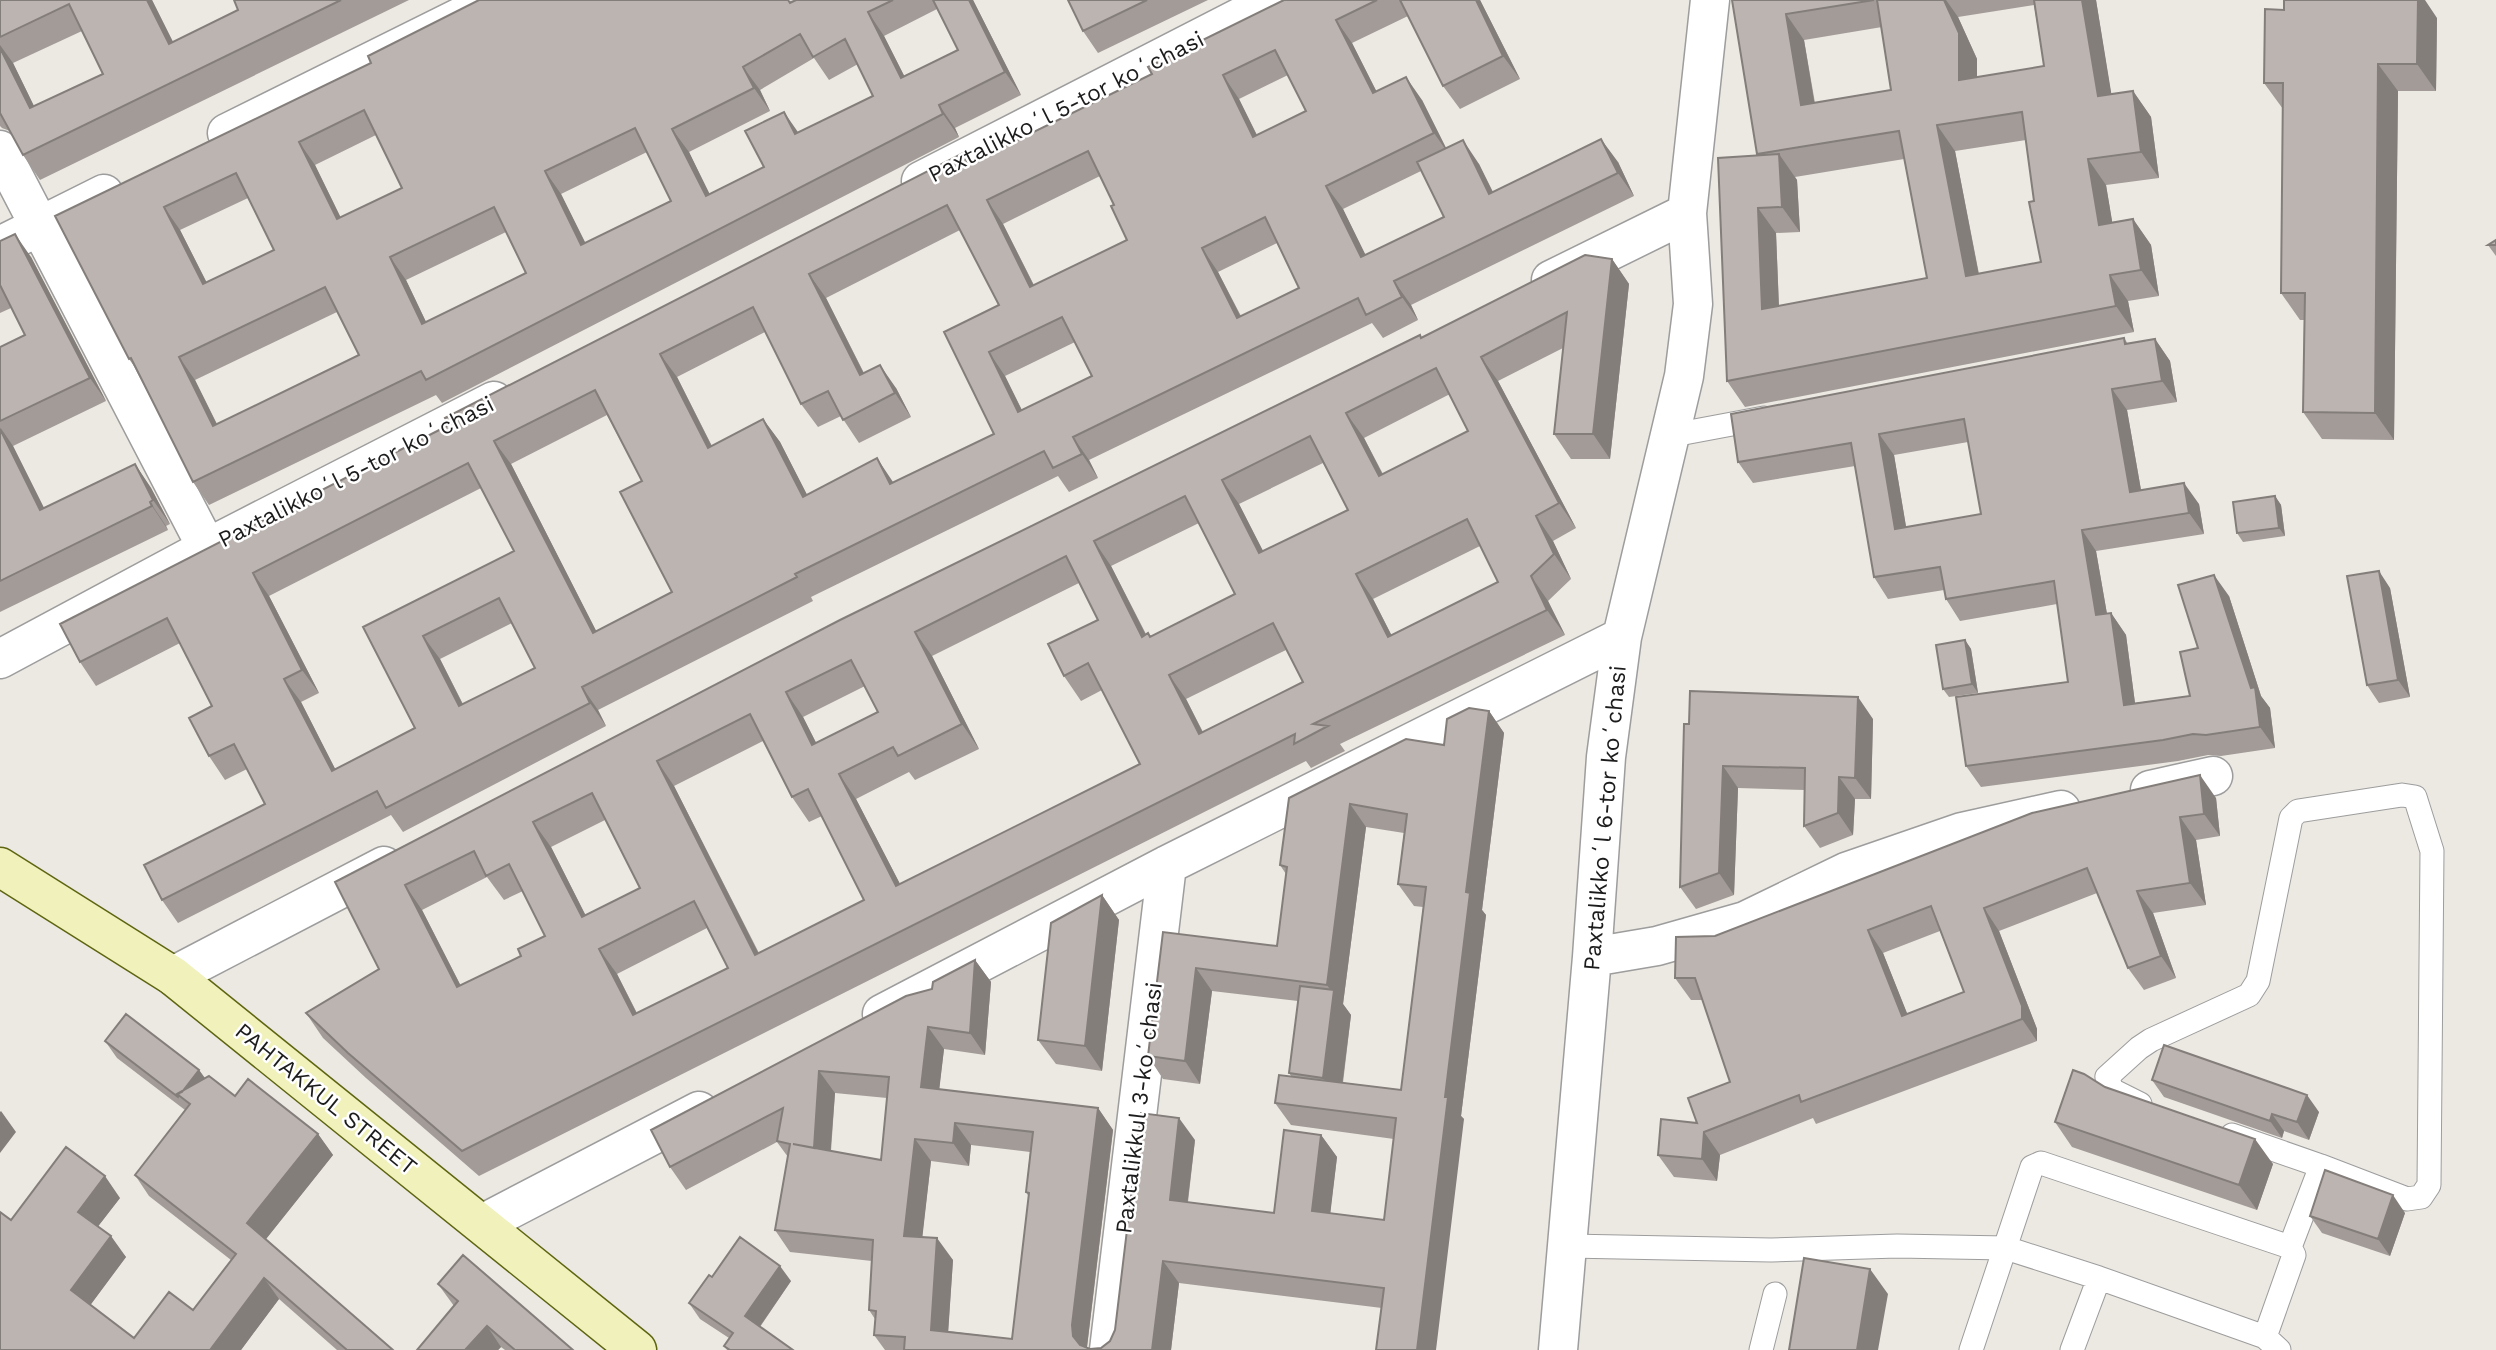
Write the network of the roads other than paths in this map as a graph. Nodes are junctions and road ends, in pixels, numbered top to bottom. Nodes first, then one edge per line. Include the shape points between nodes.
1 (495, 0) edge
2 (1274, 0) edge
3 (1718, 2) edge
4 (200, 147) edge
5 (0, 150) edge
6 (138, 177) edge
7 (889, 198) edge
8 (1687, 213) junction
9 (40, 226) junction
10 (0, 246) edge
11 (1524, 293) edge
12 (530, 383) edge
13 (1790, 412) edge
14 (1668, 436) junction
15 (207, 548) junction
16 (1622, 637) junction
17 (0, 659) edge
18 (2213, 776) dead end
19 (418, 848) edge
20 (1167, 865) junction
21 (0, 867) edge
22 (1592, 957) junction
23 (173, 976) junction
24 (849, 1032) edge
25 (727, 1096) edge
26 (2166, 1113) edge
27 (2205, 1126) edge
28 (2321, 1166) junction
29 (482, 1224) junction
30 (1569, 1246) junction
31 (2290, 1247) junction
32 (2006, 1248) junction
33 (2099, 1278) junction
34 (1775, 1294) dead end
35 (2272, 1344) edge
36 (637, 1350) edge
37 (1109, 1350) edge
38 (1558, 1350) edge
39 (1761, 1350) edge
40 (1970, 1350) edge
41 (2072, 1350) edge

1 - 4 street
2 - 7 street, Paxtalikkoʻl 5-tor koʻchasi
3 - 8 street, Paxtalikkoʻl 6-tor koʻchasi
5 - 9 street
6 - 9 street
8 - 11 street
8 - 14 street, Paxtalikkoʻl 6-tor koʻchasi via 1693,304 1684,376
9 - 10 street
9 - 15 street
12 - 15 street, Paxtalikkoʻl 5-tor koʻchasi
13 - 14 lane
14 - 16 street, Paxtalikkoʻl 6-tor koʻchasi
15 - 17 street, Paxtalikkoʻl 5-tor koʻchasi
16 - 20 street
16 - 22 street, Paxtalikkoʻl 6-tor koʻchasi via 1606,757
18 - 22 street via 1962,832 1846,872 1745,921 1657,946
19 - 23 street
20 - 24 street
20 - 37 street, Paxtalikkul 3-koʻchasi
21 - 23 street, PAHTAKKUL STREET
22 - 30 street, Paxtalikkoʻl 6-tor koʻchasi
23 - 29 street, PAHTAKKUL STREET
25 - 29 street
26 - 28 lane via 2112,1090 2107,1077 2151,1040 2249,995 2258,981 2291,818 2298,811 2402,795 2415,797 2432,851 2429,1185 2421,1197 2407,1199
27 - 28 lane
28 - 31 lane
29 - 36 street, PAHTAKKUL STREET
30 - 32 lane
30 - 38 street, Paxtalikkoʻl 6-tor koʻchasi
31 - 32 lane via 2041,1163 2032,1167
31 - 35 lane via 2294,1255
32 - 33 lane
32 - 40 lane
33 - 35 lane
33 - 41 lane
34 - 39 lane

